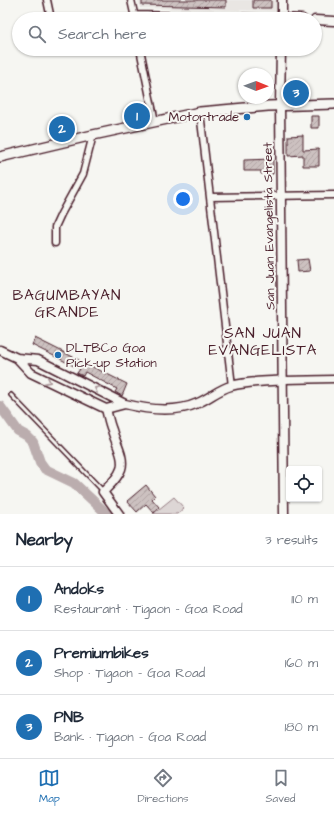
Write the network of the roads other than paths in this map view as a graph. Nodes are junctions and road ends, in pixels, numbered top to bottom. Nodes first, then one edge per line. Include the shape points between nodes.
1 (47, 0) edge
2 (131, 0) edge
3 (282, 0) edge
4 (50, 12) edge
5 (133, 12) edge
6 (282, 12) edge
7 (322, 21) edge
8 (334, 22) edge
9 (141, 56) edge
10 (282, 56) edge
11 (334, 104) edge
12 (280, 105) junction
13 (200, 112) junction
14 (154, 122) junction
15 (93, 135) junction
16 (0, 158) edge
17 (280, 195) junction
18 (334, 195) edge
19 (210, 196) junction
20 (55, 243) dead end
21 (0, 350) edge
22 (17, 358) junction
23 (334, 379) edge
24 (284, 380) junction
25 (232, 386) junction
26 (11, 395) dead end
27 (125, 404) junction
28 (106, 409) junction
29 (104, 492) junction
30 (119, 514) edge
31 (284, 514) edge

1 - 4 street
2 - 5 street
3 - 6 street
7 - 8 street
9 - 14 street
10 - 12 street, San Juan Evangelista Street
11 - 12 main road
12 - 13 main road
12 - 17 street, San Juan Evangelista Street
13 - 14 main road
13 - 19 street
14 - 15 main road
15 - 16 main road
15 - 20 street via 83,174 56,227
17 - 18 street
17 - 19 street
17 - 24 street, San Juan Evangelista Street
19 - 25 street
21 - 22 street
27 -> 22 street via 38,360
22 -> 28 street via 31,373
23 - 24 street
24 - 25 street
24 - 31 street, San Juan Evangelista Street
25 - 27 street via 198,403 181,408 153,409
26 - 29 lane
27 - 28 street
28 - 29 street via 122,464 115,479
29 - 30 street

